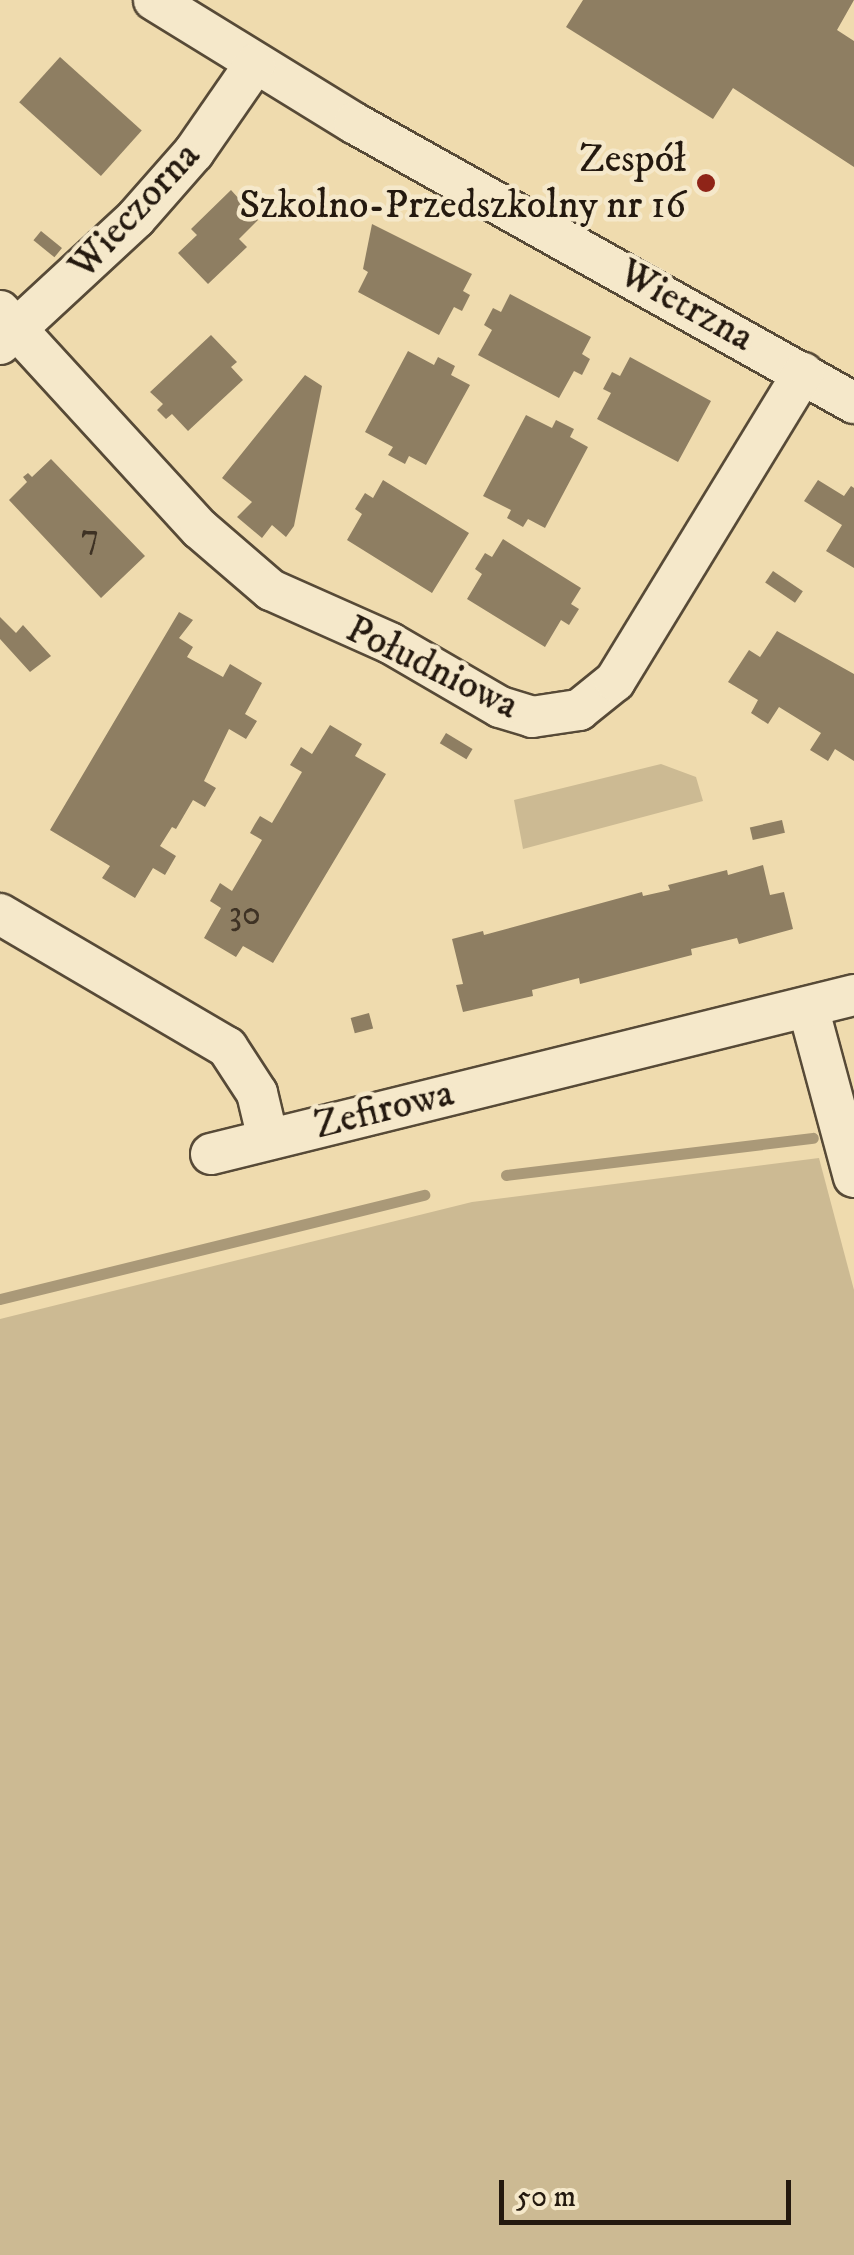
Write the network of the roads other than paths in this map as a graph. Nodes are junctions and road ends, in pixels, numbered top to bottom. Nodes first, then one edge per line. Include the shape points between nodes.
1 (154, 0) edge
2 (256, 64) junction
3 (6, 329) edge
4 (804, 373) junction
5 (854, 403) edge
6 (0, 914) edge
7 (854, 995) edge
8 (808, 1006) junction
9 (268, 1139) junction
10 (210, 1154) dead end
11 (854, 1177) edge

1 - 2 street, Wietrzna
2 - 3 street, Wieczorna via 148,205
2 - 4 street, Wietrzna
3 - 4 street, Południowa via 200,529 271,590 532,718 579,710 615,681
4 - 5 street, Wietrzna
6 - 9 street, Zefirowa via 227,1048 256,1093
7 - 8 street, Zefirowa
8 - 9 street, Zefirowa
8 - 11 street
9 - 10 street

